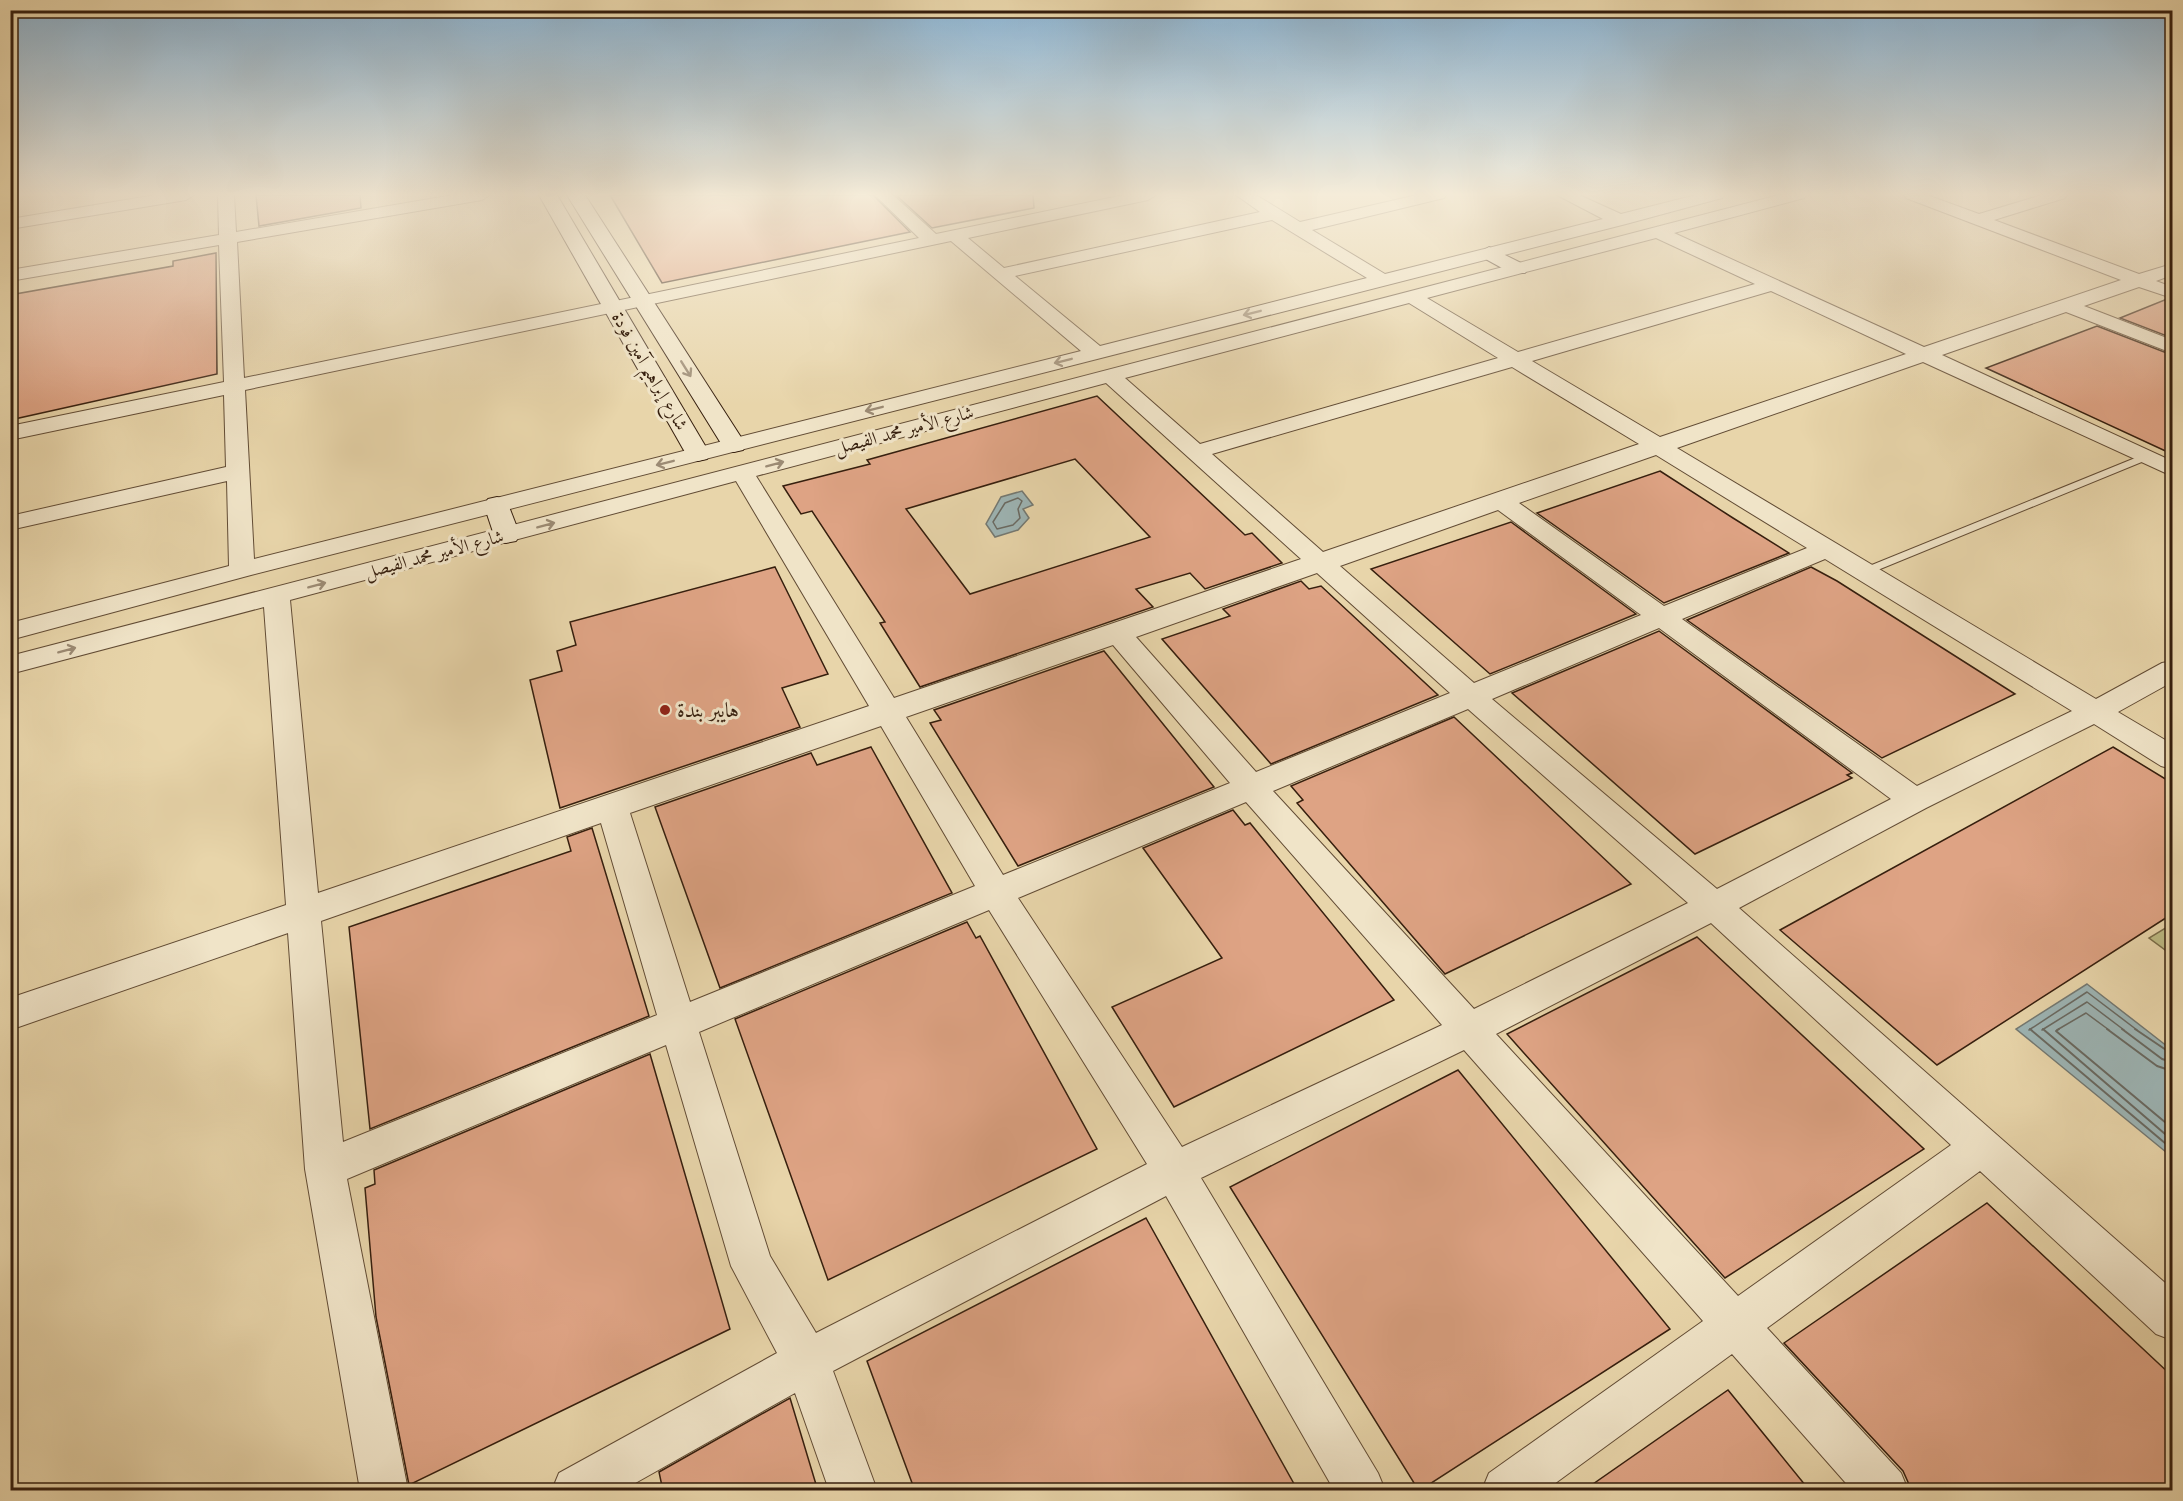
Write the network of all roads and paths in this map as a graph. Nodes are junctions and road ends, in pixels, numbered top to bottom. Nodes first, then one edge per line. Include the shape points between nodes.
1 (75, 265) edge
2 (229, 265) edge
3 (589, 265) edge
4 (620, 265) edge
5 (813, 265) edge
6 (990, 265) edge
7 (1042, 265) edge
8 (1358, 265) edge
9 (1441, 265) edge
10 (1511, 265) edge
11 (1533, 265) edge
12 (1729, 265) edge
13 (2100, 265) edge
14 (1518, 269) junction
15 (2172, 269) edge
16 (1001, 274) junction
17 (10, 276) edge
18 (1382, 280) junction
19 (2140, 280) junction
20 (1772, 285) junction
21 (2172, 293) edge
22 (1412, 297) junction
23 (643, 301) junction
24 (2067, 306) junction
25 (613, 307) junction
26 (668, 341) junction
27 (2172, 347) edge
28 (637, 348) junction
29 (1923, 355) junction
30 (1515, 359) junction
31 (1103, 364) junction
32 (235, 386) junction
33 (10, 433) edge
34 (1658, 447) junction
35 (1196, 452) junction
36 (698, 454) junction
37 (2145, 457) junction
38 (739, 459) junction
39 (2172, 469) edge
40 (238, 471) junction
41 (1501, 501) junction
42 (497, 506) junction
43 (10, 523) edge
44 (506, 535) junction
45 (1827, 549) junction
46 (1321, 563) junction
47 (242, 570) junction
48 (1863, 571) junction
49 (276, 595) junction
50 (1662, 617) junction
51 (10, 632) edge
52 (1118, 633) junction
53 (10, 665) edge
54 (2172, 670) edge
55 (1471, 696) junction
56 (2097, 711) junction
57 (887, 712) junction
58 (2172, 758) edge
59 (1251, 787) junction
60 (1915, 800) junction
61 (612, 807) junction
62 (996, 892) junction
63 (1714, 906) junction
64 (304, 914) junction
65 (10, 1014) edge
66 (677, 1022) junction
67 (1470, 1029) junction
68 (1982, 1146) junction
69 (326, 1169) junction
70 (1174, 1171) junction
71 (2172, 1318) edge
72 (1735, 1325) junction
73 (807, 1361) junction
74 (384, 1491) edge
75 (576, 1491) edge
76 (853, 1491) edge
77 (1361, 1491) edge
78 (1506, 1491) edge
79 (1884, 1491) edge

1 - 17 street
2 - 32 street
3 - 25 street, شارع إبراهيم آمين فودة
4 - 23 street, شارع إبراهيم آمين فودة
5 - 23 street
6 - 16 street
7 - 16 street
8 - 18 street
9 - 18 street, شارع الأمير محمد الفيصل
10 - 14 street
11 - 14 street, شارع الأمير محمد الفيصل
12 - 20 street
13 - 19 street
14 - 22 street, شارع الأمير محمد الفيصل
15 - 19 street
16 - 31 street
18 -> 31 street, شارع الأمير محمد الفيصل
19 - 21 street
19 - 24 street
20 - 29 street
20 - 30 street
22 - 30 street
22 - 31 street, شارع الأمير محمد الفيصل
23 - 25 street
23 - 26 street, شارع إبراهيم آمين فودة
24 - 27 street
24 - 29 street
25 - 28 street, شارع إبراهيم آمين فودة
25 - 32 street
26 - 28 street
26 -> 38 street, شارع إبراهيم آمين فودة
28 - 36 street, شارع إبراهيم آمين فودة
29 - 34 street
29 - 37 street
30 - 34 street
30 - 35 street
31 - 35 street
31 - 38 street, شارع الأمير محمد الفيصل
32 - 33 street
32 - 40 street
34 - 41 street
34 - 45 street
35 - 46 street
36 - 38 street, شارع الأمير محمد الفيصل
36 -> 42 street, شارع الأمير محمد الفيصل
37 - 39 street
37 - 48 lane
44 -> 38 street, شارع الأمير محمد الفيصل
38 - 57 street
40 - 43 street
40 - 47 street
41 - 46 street
41 - 50 street
42 - 44 street
42 - 47 street, شارع الأمير محمد الفيصل
49 -> 44 street, شارع الأمير محمد الفيصل
45 - 48 street
45 - 50 street
46 - 52 street
46 - 55 street
47 - 51 street, شارع الأمير محمد الفيصل
48 - 56 street
53 -> 49 street, شارع الأمير محمد الفيصل
49 - 64 street
50 - 55 street
50 - 60 street
52 - 57 street
52 - 59 street
54 - 56 street
55 - 59 street
55 - 63 street
56 - 58 street
56 - 60 street
57 - 61 street
57 - 62 street
59 - 62 street
59 - 67 street
60 - 63 street
61 - 64 street
61 - 66 street
62 - 66 street
62 - 70 street
63 - 67 street
63 - 68 street
64 - 65 street
64 - 69 street
66 - 69 street
66 - 73 street via 752,1266
67 - 70 street
67 - 72 street
68 - 71 street
68 - 72 street
69 - 74 street
70 - 73 street
70 - 77 street
72 - 78 street
72 - 79 street
73 - 75 street
73 - 76 street

